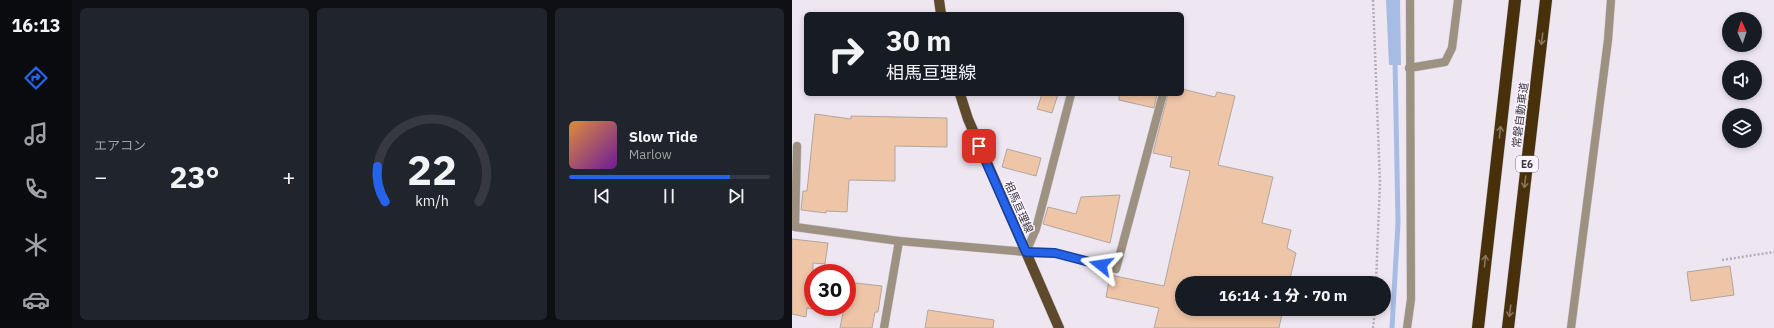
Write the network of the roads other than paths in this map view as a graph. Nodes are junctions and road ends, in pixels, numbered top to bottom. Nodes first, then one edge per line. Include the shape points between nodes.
1 (939, 0) edge
2 (1410, 0) edge
3 (1458, 0) edge
4 (1515, 0) edge
5 (1546, 0) edge
6 (1611, 0) edge
7 (941, 12) edge
8 (1409, 68) junction
9 (961, 96) edge
10 (1070, 96) edge
11 (1162, 96) edge
12 (797, 146) dead end
13 (899, 241) junction
14 (1026, 252) junction
15 (884, 328) edge
16 (1059, 328) edge
17 (1407, 328) edge
18 (1478, 328) edge
19 (1508, 328) edge
20 (1571, 328) edge

1 - 7 main road
2 - 8 street
3 - 8 street via 1452,48 1445,62
18 -> 4 highway, 常磐自動車道
5 -> 19 highway, 常磐自動車道 / E6
6 - 20 street
8 - 17 street via 1411,298
9 - 14 main road, 相馬亘理線 via 968,119
10 - 14 street via 1036,229
11 - 14 street via 1116,269 1055,253
12 - 13 street via 795,227
13 - 14 street
13 - 15 street
14 - 16 main road, 相馬亘理線

